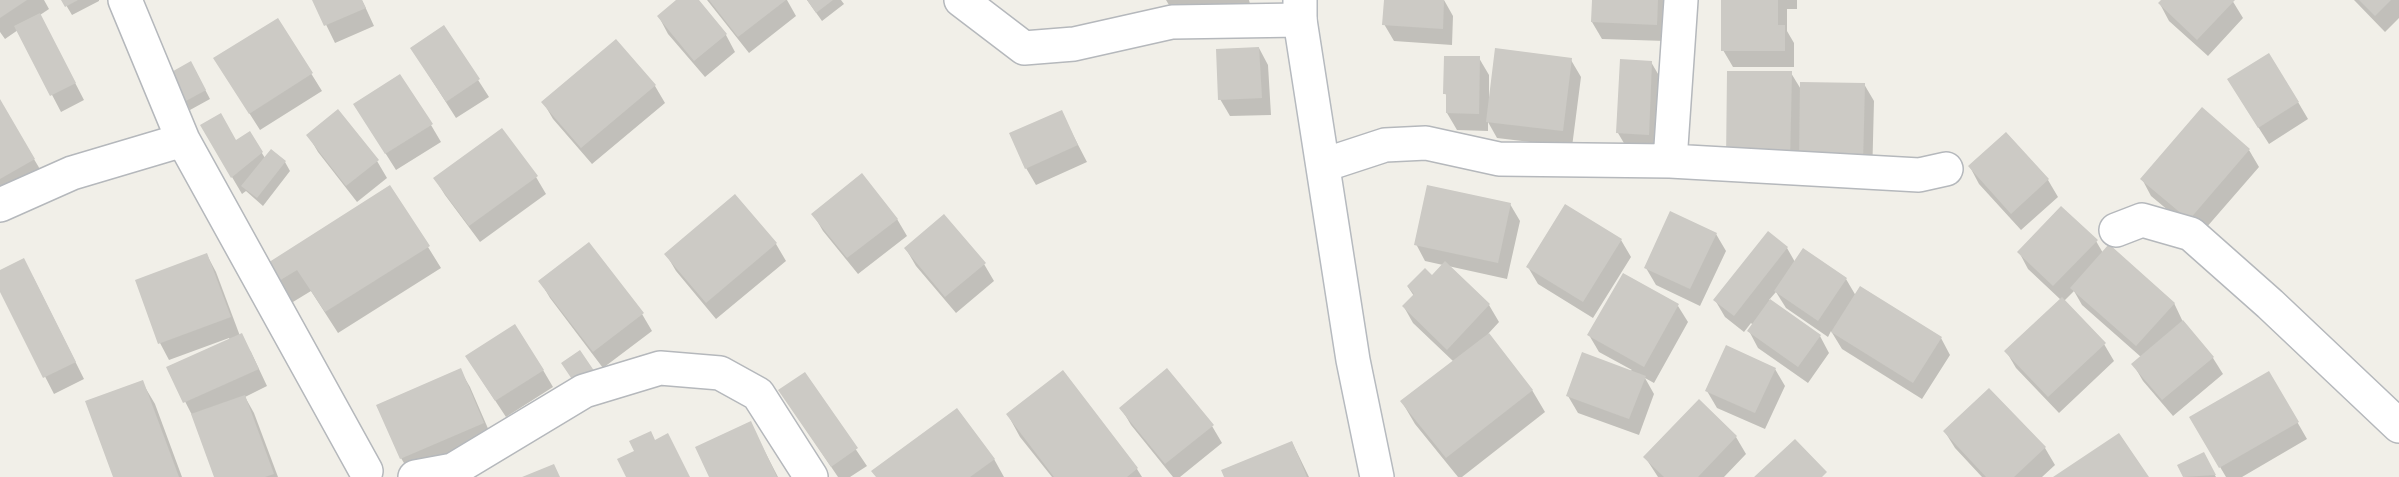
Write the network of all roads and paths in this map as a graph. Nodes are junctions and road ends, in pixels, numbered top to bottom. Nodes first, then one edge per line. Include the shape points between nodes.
1 (125, 0) edge
2 (961, 0) edge
3 (1681, 0) edge
4 (1300, 10) edge
5 (1163, 11) edge
6 (183, 140) junction
7 (1670, 161) junction
8 (1324, 165) junction
9 (1946, 169) dead end
10 (0, 205) edge
11 (2116, 230) dead end
12 (2399, 426) edge
13 (367, 475) edge
14 (415, 477) edge
15 (811, 477) edge
16 (1377, 477) edge

1 - 6 street
2 - 5 street via 1024,48 1074,44
3 - 7 street
4 - 5 street
4 - 8 street
6 - 10 street via 72,173
6 - 13 street
7 - 8 street via 1499,159 1426,143 1385,145
7 - 9 street via 1919,175
8 - 16 street via 1353,360
11 - 12 street via 2142,220 2191,234
14 - 15 street via 453,470 584,392 660,368 720,373 758,394

